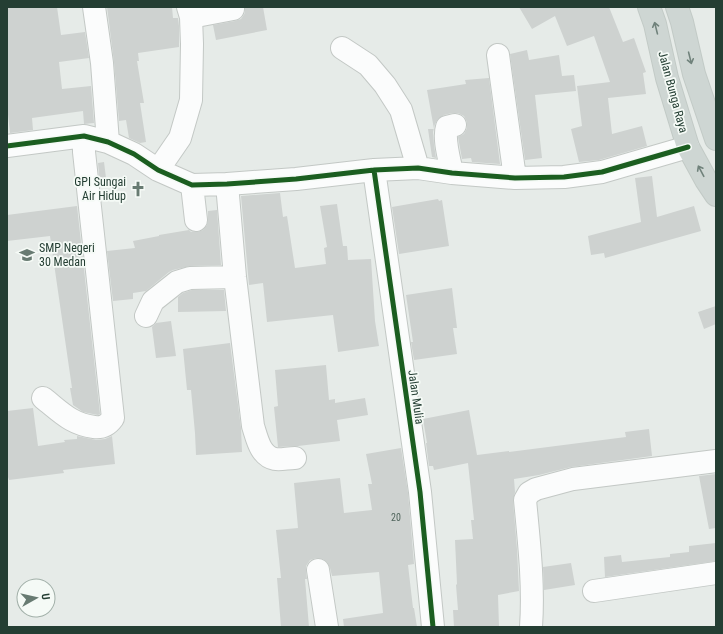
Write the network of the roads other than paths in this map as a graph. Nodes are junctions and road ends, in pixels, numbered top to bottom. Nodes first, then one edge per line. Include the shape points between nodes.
1 (94, 7) edge
2 (649, 7) edge
3 (677, 7) edge
4 (233, 9) dead end
5 (190, 12) edge
6 (342, 48) dead end
7 (498, 55) dead end
8 (455, 125) dead end
9 (84, 136) junction
10 (715, 137) edge
11 (108, 142) junction
12 (7, 146) edge
13 (688, 146) junction
14 (418, 168) junction
15 (158, 170) junction
16 (374, 170) junction
17 (452, 173) junction
18 (514, 178) junction
19 (227, 184) junction
20 (192, 185) junction
21 (716, 195) edge
22 (196, 220) dead end
23 (236, 278) junction
24 (146, 316) dead end
25 (43, 398) dead end
26 (294, 458) dead end
27 (716, 461) edge
28 (318, 570) dead end
29 (716, 573) edge
30 (594, 591) dead end
31 (326, 627) edge
32 (433, 627) edge
33 (531, 627) edge

1 - 11 street via 102,63
13 -> 2 main road, Jalan Bunga Raya
3 -> 10 main road via 694,74
4 - 5 street
5 - 15 street via 191,100 180,138
6 - 14 street via 368,65 401,110
7 - 18 street
8 - 17 street via 447,127 446,131
9 - 11 street
9 - 12 street
9 - 25 street via 113,418 110,423 101,427 84,426
10 - 13 main road
11 - 15 street via 134,154
13 - 18 street via 602,172 564,177
21 -> 13 main road, Jalan Bunga Raya
14 - 16 street
14 - 17 street
15 - 20 street
16 - 19 street
16 - 32 street, Jalan Mulia via 420,492
17 - 18 street
19 - 20 street
19 - 23 street
20 - 22 street
23 - 24 street via 190,278 177,282 153,301
23 - 26 street via 253,426 259,445 264,453 274,458
27 - 33 street via 573,479 529,493 525,500 532,582
28 - 31 street
29 - 30 street

